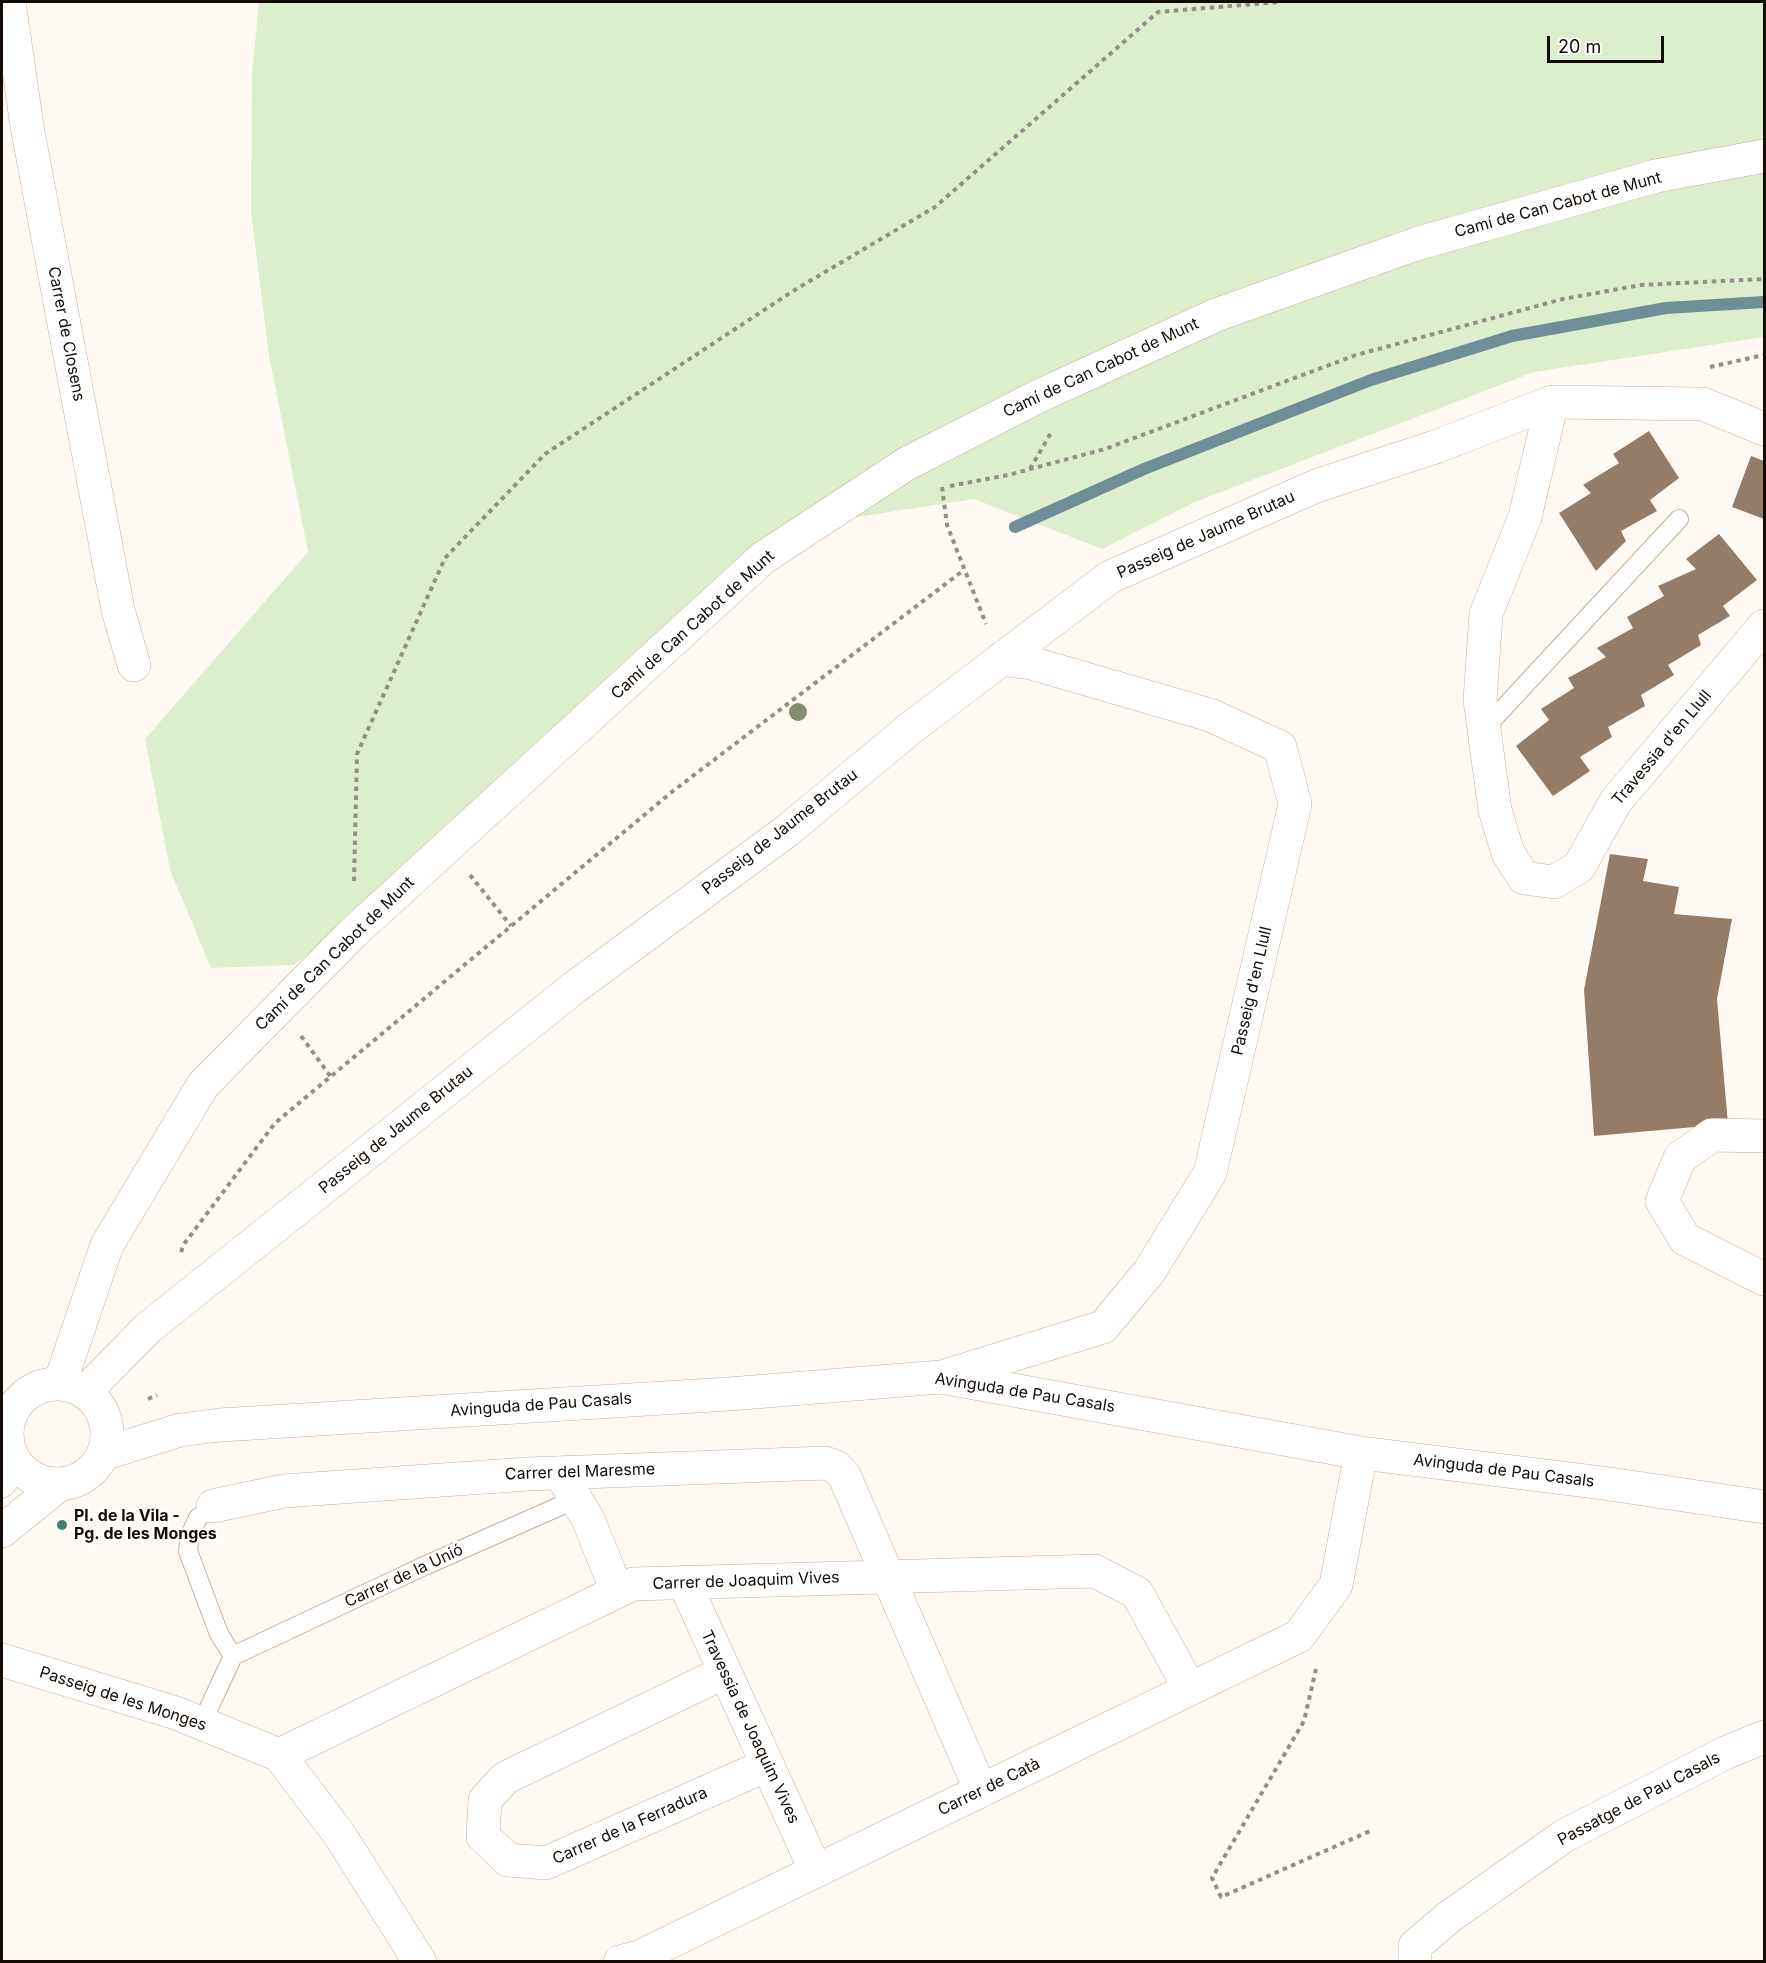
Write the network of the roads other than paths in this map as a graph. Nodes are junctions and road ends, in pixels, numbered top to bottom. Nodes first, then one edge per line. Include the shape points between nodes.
1 (9, 2) edge
2 (1764, 156) edge
3 (1552, 402) junction
4 (1764, 429) edge
5 (1679, 519) dead end
6 (1764, 626) edge
7 (1001, 659) junction
8 (134, 665) dead end
9 (1484, 729) junction
10 (1764, 1136) edge
11 (1764, 1279) edge
12 (941, 1377) junction
13 (73, 1388) junction
14 (4, 1444) edge
15 (1361, 1453) junction
16 (103, 1454) junction
17 (60, 1484) junction
18 (568, 1486) junction
19 (213, 1506) joint
20 (1764, 1507) edge
21 (2, 1531) edge
22 (888, 1577) junction
23 (684, 1582) junction
24 (617, 1592) junction
25 (233, 1656) junction
26 (2, 1660) edge
27 (725, 1672) junction
28 (1190, 1689) junction
29 (202, 1724) junction
30 (1764, 1737) edge
31 (279, 1755) junction
32 (767, 1765) junction
33 (981, 1791) junction
34 (816, 1871) junction
35 (420, 1962) edge
36 (620, 1962) edge
37 (1415, 1962) edge

1 - 8 street, Carrer de Closens via 27,126 63,320 118,609
2 - 13 street, Camí de Can Cabot de Munt via 1656,176 1416,244 1216,315 1039,396 906,464 763,558 353,933 203,1085 107,1245
3 - 4 street via 1703,405
3 - 7 street, Passeig de Jaume Brutau via 1435,447 1316,486 1110,577
3 - 9 street, Travessia d'en Llull via 1525,516 1486,614 1480,700
5 - 9 lane
6 - 9 street, Travessia d'en Llull via 1616,801 1579,867 1554,882 1524,878 1508,853 1495,810
7 - 12 street, Passeig d'en Llull via 1031,663 1210,715 1280,747 1295,804 1210,1173 1149,1272 1103,1327
7 - 13 street, Passeig de Jaume Brutau via 788,830 575,987
10 - 11 street via 1712,1135 1680,1158 1662,1201 1685,1239
12 - 15 street, Avinguda de Pau Casals
12 - 16 street, Avinguda de Pau Casals via 220,1425 180,1430
13 - 14 street via 25,1394 10,1413
13 - 16 street via 93,1399 104,1418 107,1436
14 - 17 street via 25,1474 43,1483
15 - 20 street, Avinguda de Pau Casals
15 - 28 street, Carrer de Catà via 1336,1585 1299,1636
16 - 17 street via 81,1479
17 - 21 street
18 - 19 street, Carrer del Maresme via 284,1491
18 - 22 street, Carrer del Maresme via 825,1463 844,1476
18 - 24 street via 588,1519
18 - 25 lane, Carrer de la Unió via 422,1567
19 - 25 lane, Carrer del Maresme via 198,1518 188,1551 219,1634
22 - 23 street, Carrer de Joaquim Vives
22 - 28 street, Carrer de Joaquim Vives via 1095,1571 1137,1593
22 - 33 street, Carrer del Maresme
23 - 24 street, Carrer de Joaquim Vives via 633,1584
23 - 27 street, Travessia de Joaquim Vives
24 - 31 street, Carrer de Joaquim Vives
25 - 29 lane
26 - 29 street, Passeig de les Monges
27 - 32 street, Travessia de Joaquim Vives
27 - 32 street, Carrer de la Ferradura via 505,1778 485,1800 483,1836 508,1860 546,1863
28 - 33 street, Carrer de Catà
29 - 31 street, Passeig de les Monges
30 - 37 street, Passatge de Pau Casals via 1564,1836 1449,1917 1415,1946
31 - 35 street via 339,1834
32 - 34 street, Travessia de Joaquim Vives
33 - 34 street, Carrer de Catà
34 - 36 street, Carrer de Catà via 639,1958

